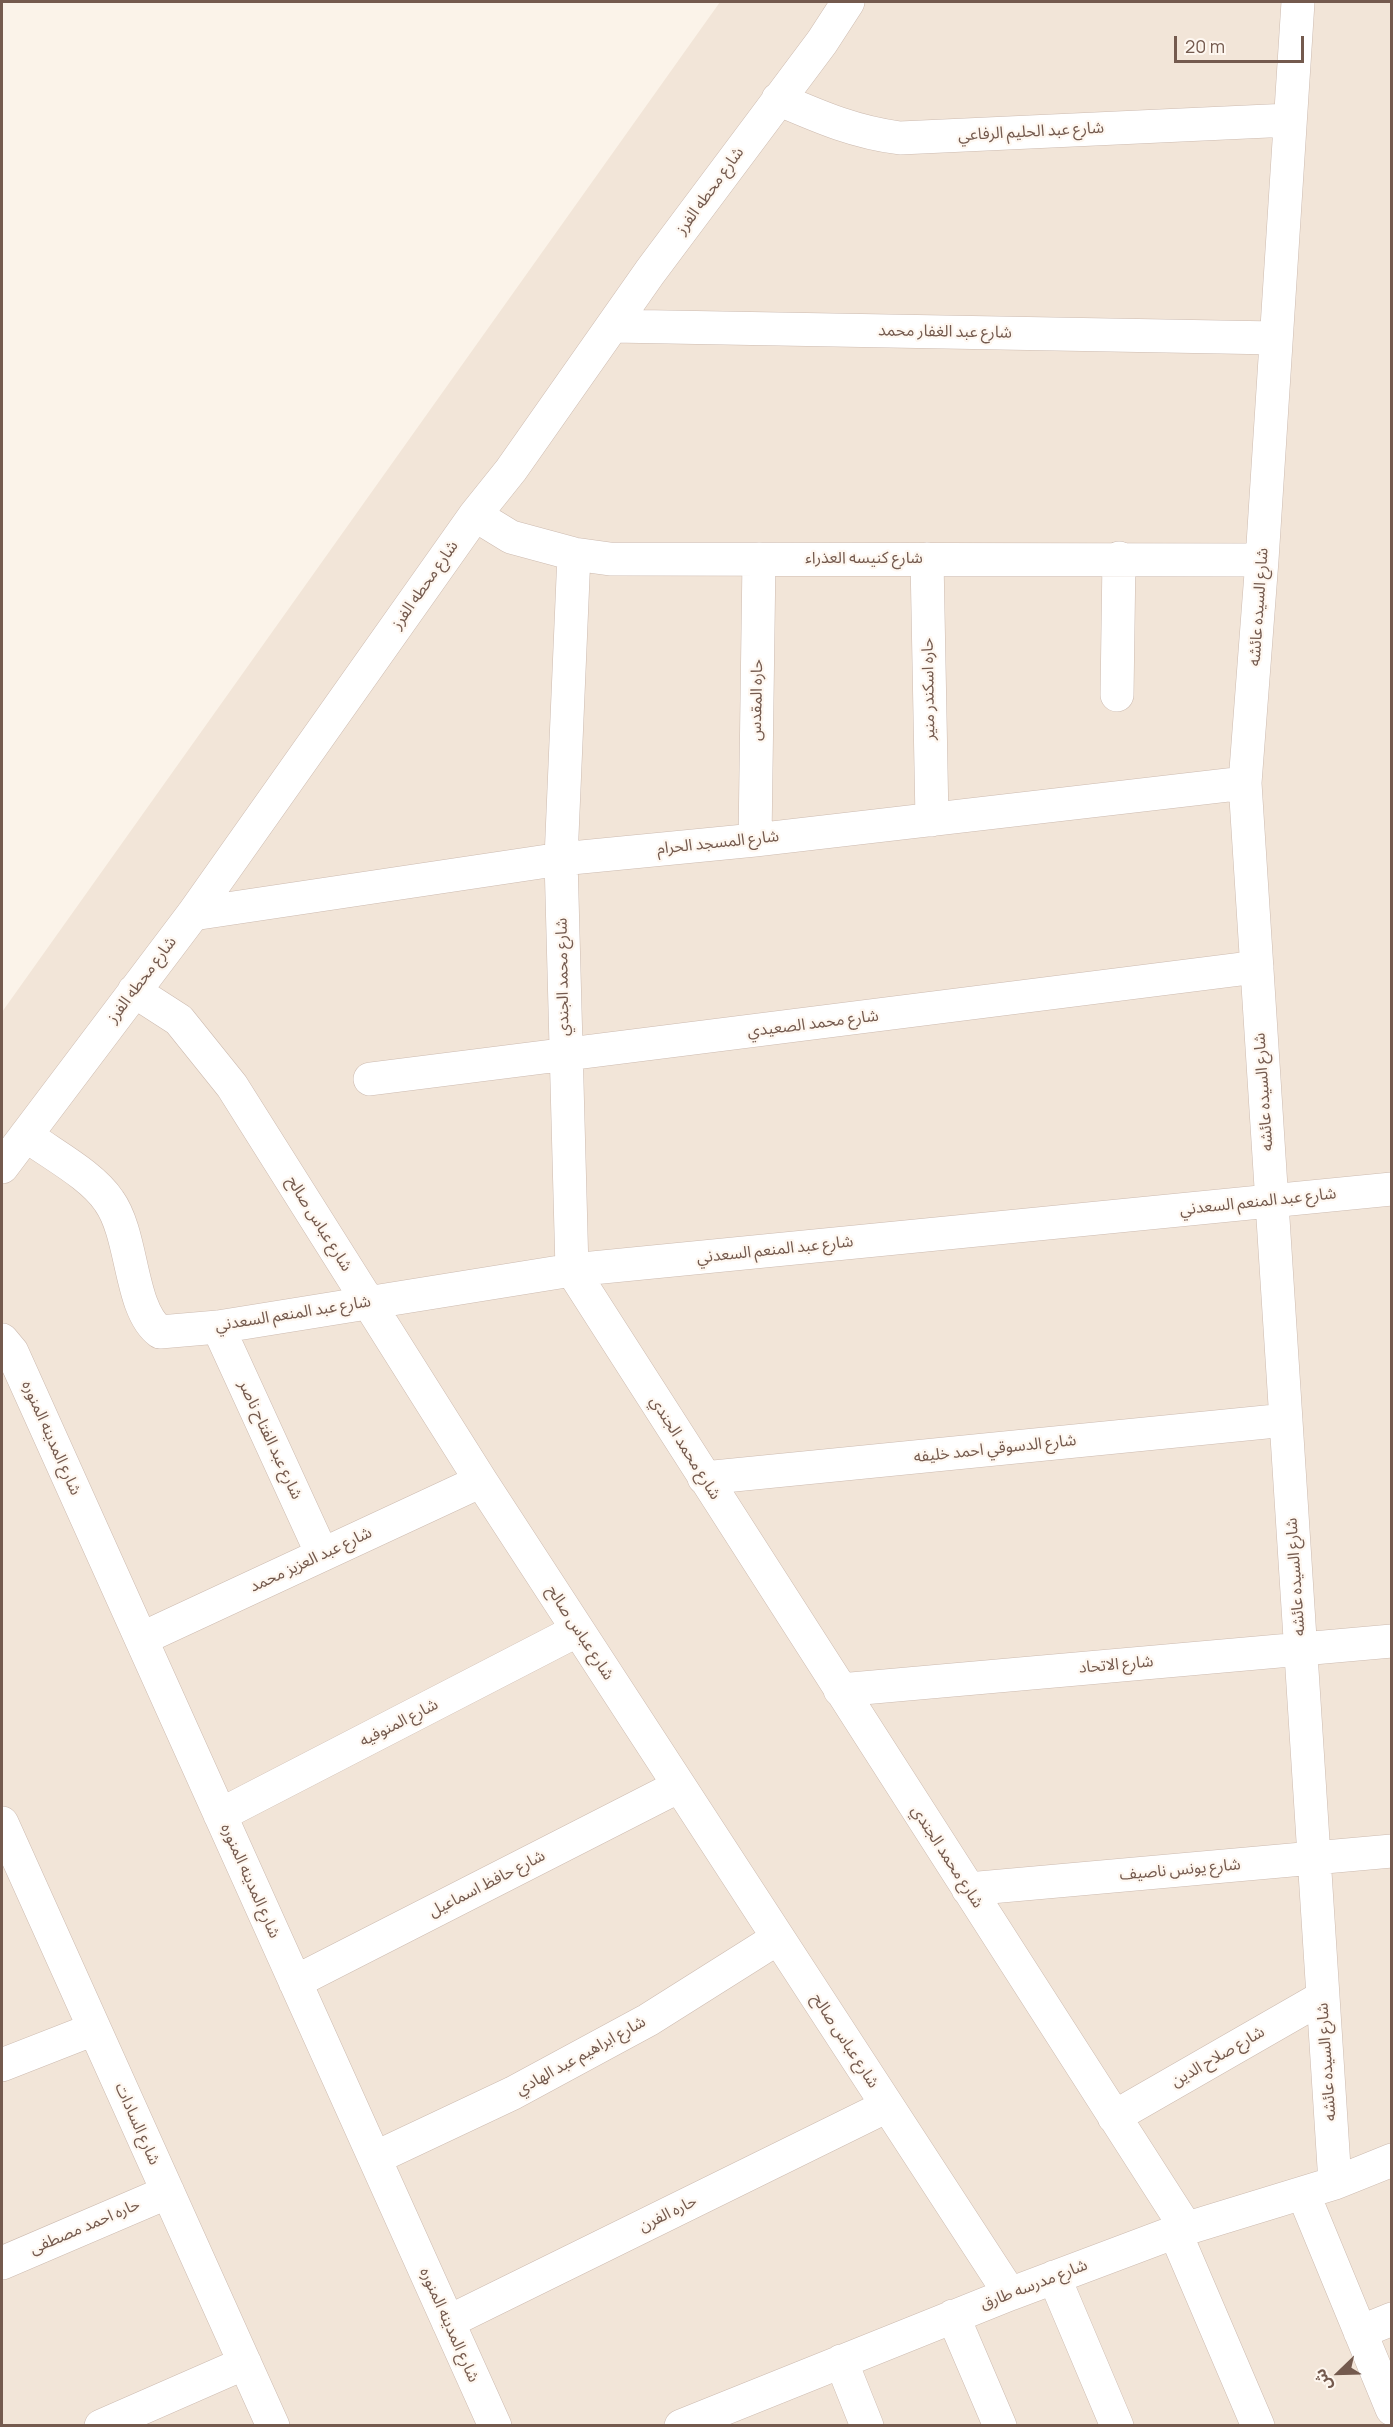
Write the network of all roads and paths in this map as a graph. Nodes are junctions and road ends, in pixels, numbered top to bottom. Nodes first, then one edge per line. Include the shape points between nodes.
1 (848, 2) edge
2 (1298, 2) edge
3 (778, 99) junction
4 (1290, 120) junction
5 (613, 326) junction
6 (1276, 338) junction
7 (475, 515) junction
8 (574, 554) junction
9 (1119, 558) junction
10 (759, 559) junction
11 (927, 559) junction
12 (1263, 560) junction
13 (1117, 695) dead end
14 (1245, 783) junction
15 (932, 820) junction
16 (755, 840) junction
17 (561, 859) junction
18 (193, 914) junction
19 (1257, 967) junction
20 (134, 991) junction
21 (564, 1055) junction
22 (370, 1079) dead end
23 (26, 1136) junction
24 (2, 1167) edge
25 (1392, 1189) edge
26 (1271, 1200) junction
27 (572, 1270) junction
28 (369, 1303) junction
29 (218, 1327) junction
30 (2, 1340) edge
31 (1286, 1420) junction
32 (704, 1478) junction
33 (481, 1481) junction
34 (322, 1554) junction
35 (578, 1630) junction
36 (141, 1639) junction
37 (1392, 1641) edge
38 (1300, 1647) junction
39 (840, 1690) junction
40 (679, 1786) junction
41 (220, 1815) junction
42 (6, 1842) edge
43 (1392, 1851) edge
44 (1314, 1858) junction
45 (968, 1889) junction
46 (778, 1938) junction
47 (295, 1982) junction
48 (1323, 1997) junction
49 (94, 2029) junction
50 (2, 2065) edge
51 (887, 2106) junction
52 (1114, 2117) junction
53 (375, 2158) junction
54 (1392, 2160) edge
55 (1335, 2183) junction
56 (168, 2192) junction
57 (1303, 2193) junction
58 (1181, 2230) junction
59 (2, 2263) edge
60 (1054, 2277) junction
61 (1010, 2294) junction
62 (953, 2316) junction
63 (1392, 2319) edge
64 (448, 2322) junction
65 (1360, 2332) junction
66 (841, 2361) junction
67 (245, 2363) junction
68 (1392, 2409) edge
69 (744, 2414) edge
70 (100, 2426) edge
71 (273, 2426) edge
72 (495, 2426) edge
73 (681, 2426) edge
74 (867, 2426) edge
75 (1000, 2426) edge
76 (1117, 2426) edge
77 (1258, 2426) edge

1 - 3 street, شارع محطه الفرز
2 - 4 street, شارع السيده عائشه
3 - 4 street, شارع عبد الحليم الرفاعي via 838,125 900,138
3 - 5 street, شارع محطه الفرز
4 - 6 street, شارع السيده عائشه
5 - 6 street, شارع عبد الغفار محمد
5 - 7 street, شارع محطه الفرز
6 - 12 street, شارع السيده عائشه
7 - 8 street, شارع كنيسه العذراء via 511,537
7 - 18 street, شارع محطه الفرز
8 - 10 street, شارع كنيسه العذراء via 610,559
8 - 17 street, شارع محمد الجندي
9 - 11 street, شارع كنيسه العذراء
9 - 12 street, شارع كنيسه العذراء
9 - 13 street
10 - 11 street, شارع كنيسه العذراء
10 - 16 street, حاره المقدس
11 - 15 street, حاره اسكندر منير
12 - 14 street, شارع السيده عائشه
14 - 15 street, شارع المسجد الحرام
14 - 19 street, شارع السيده عائشه
15 - 16 street, شارع المسجد الحرام
16 - 17 street, شارع المسجد الحرام
17 - 18 street, شارع المسجد الحرام
17 - 21 street, شارع محمد الجندي
18 - 20 street, شارع محطه الفرز
19 - 21 street, شارع محمد الصعيدي
19 - 26 street, شارع السيده عائشه
20 - 23 street, شارع محطه الفرز
20 - 28 street, شارع عباس صالح via 179,1020 232,1086
21 - 22 street, شارع محمد الصعيدي
21 - 27 street, شارع محمد الجندي
23 - 24 street, شارع محطه الفرز
23 - 29 street, شارع عبد المنعم السعدني via 99,1188 110,1201 123,1232 147,1318 160,1332
25 - 26 street, شارع عبد المنعم السعدني
26 - 27 street, شارع عبد المنعم السعدني
26 - 31 street, شارع السيده عائشه
27 - 28 street, شارع عبد المنعم السعدني
27 - 32 street, شارع محمد الجندي
28 - 29 street, شارع عبد المنعم السعدني
28 - 33 street, شارع عباس صالح
29 - 34 street, شارع عبد الفتاح ناصر
30 - 36 street, شارع المدينه المنوره via 12,1352
31 - 32 street, شارع الدسوقي احمد خليفه
31 - 38 street, شارع السيده عائشه
32 - 39 street, شارع محمد الجندي
33 - 34 street, شارع عبد العزيز محمد
33 - 35 street, شارع عباس صالح
34 - 36 street, شارع عبد العزيز محمد
35 - 40 street, شارع عباس صالح
35 - 41 street, شارع المنوفيه
36 - 41 street, شارع المدينه المنوره
37 - 38 street, شارع الاتحاد
38 - 39 street, شارع الاتحاد
38 - 44 street, شارع السيده عائشه
39 - 45 street, شارع محمد الجندي
40 - 46 street, شارع عباس صالح
40 - 47 street, شارع حافظ اسماعيل
41 - 47 street, شارع المدينه المنوره
42 - 49 street, شارع السادات
43 - 44 street, شارع يونس ناصيف
44 - 45 street, شارع يونس ناصيف
44 - 48 street, شارع السيده عائشه
45 - 52 street, شارع محمد الجندي
46 - 51 street, شارع عباس صالح
46 - 53 street, شارع ابراهيم عبد الهادي via 607,2042 513,2093
47 - 53 street, شارع المدينه المنوره
48 - 52 street, شارع صلاح الدين
48 - 55 street, شارع السيده عائشه
49 - 50 street
49 - 56 street, شارع السادات
51 - 61 street, شارع عباس صالح
51 - 64 street, حاره الفرن
52 - 58 street, شارع محمد الجندي
53 - 64 street, شارع المدينه المنوره
54 - 55 street, شارع مدرسه طارق
55 - 57 street, شارع مدرسه طارق
56 - 59 street, حاره احمد مصطفى
56 - 67 street, شارع السادات
57 - 58 street, شارع مدرسه طارق
57 - 65 street
58 - 60 street, شارع مدرسه طارق
58 - 77 street, شارع محمد الجندي
60 - 61 street, شارع مدرسه طارق
60 - 76 street
61 - 62 street, شارع مدرسه طارق
62 - 66 street, شارع مدرسه طارق
62 - 75 street
63 - 65 street
64 - 72 street, شارع المدينه المنوره
65 - 68 street
66 - 69 street, شارع مدرسه طارق
66 - 74 street
67 - 70 street
67 - 71 street, شارع السادات
69 - 73 street, شارع مدرسه طارق

